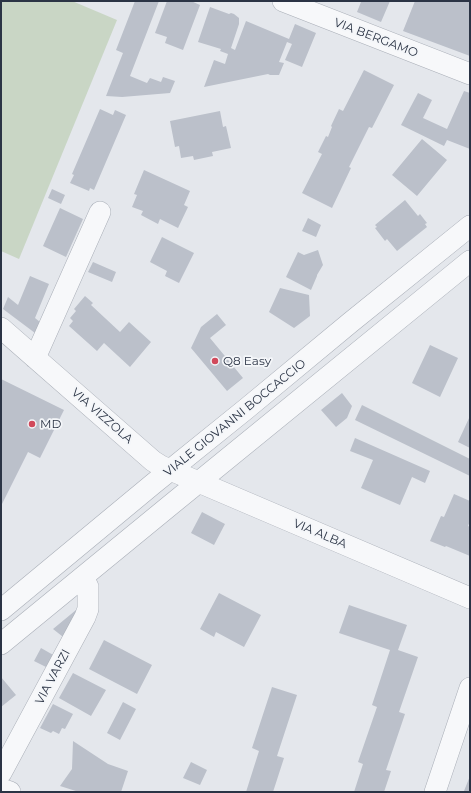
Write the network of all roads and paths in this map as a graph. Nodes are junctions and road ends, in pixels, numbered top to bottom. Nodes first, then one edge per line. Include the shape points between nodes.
1 (283, 1) edge
2 (470, 74) edge
3 (100, 212) dead end
4 (470, 226) edge
5 (470, 261) edge
6 (1, 328) edge
7 (35, 358) junction
8 (170, 471) junction
9 (198, 482) junction
10 (83, 577) junction
11 (470, 598) edge
12 (1, 610) edge
13 (1, 644) edge
14 (470, 688) edge
15 (1, 773) edge
16 (1, 789) edge
17 (10, 792) edge
18 (435, 792) edge

1 - 2 street, VIA BERGAMO
3 - 7 street
4 - 8 street, VIALE GIOVANNI BOCCACCIO
5 - 9 street
6 - 7 street, VIA VIZZOLA
7 - 8 street, VIA VIZZOLA via 153,461
8 - 9 street, VIA ALBA
8 - 12 street, VIALE GIOVANNI BOCCACCIO
9 - 10 street
9 - 11 street, VIA ALBA
10 - 13 street
10 - 15 street, VIA VARZI via 88,586 88,609 85,617
14 - 18 street
16 - 17 street

